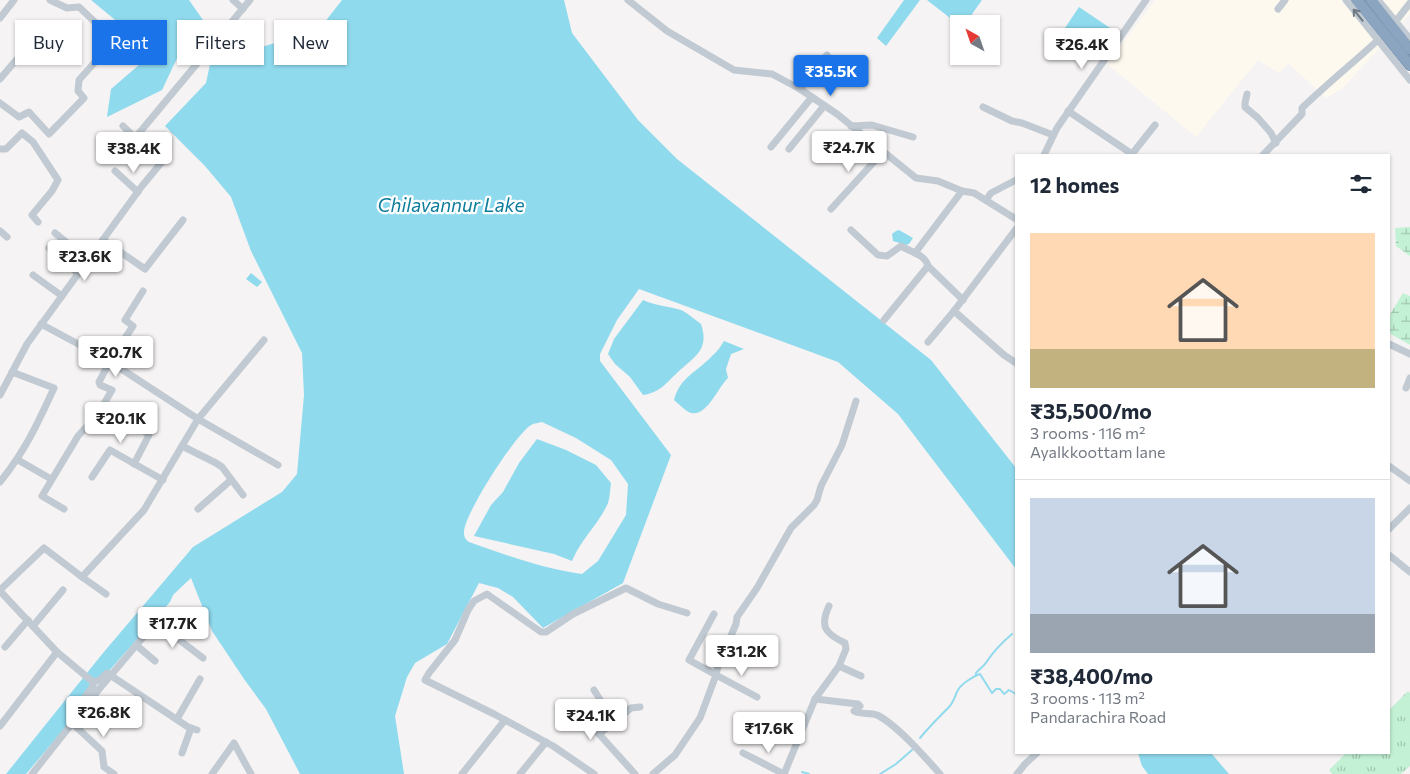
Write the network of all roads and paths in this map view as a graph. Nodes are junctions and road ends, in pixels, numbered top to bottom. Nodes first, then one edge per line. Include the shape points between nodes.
1 (14, 0) edge
2 (50, 0) edge
3 (233, 0) edge
4 (250, 0) edge
5 (628, 0) edge
6 (1146, 0) edge
7 (1285, 0) edge
8 (1346, 0) edge
9 (1357, 0) edge
10 (1371, 0) edge
11 (1378, 0) edge
12 (1410, 3) edge
13 (242, 9) junction
14 (1278, 9) dead end
15 (0, 18) edge
16 (93, 20) edge
17 (1396, 21) junction
18 (1410, 39) edge
19 (1378, 40) junction
20 (1410, 49) edge
21 (827, 55) dead end
22 (15, 61) edge
23 (92, 65) edge
24 (1410, 65) edge
25 (0, 79) edge
26 (1410, 80) edge
27 (800, 89) junction
28 (1247, 94) dead end
29 (812, 97) junction
30 (0, 103) edge
31 (824, 106) junction
32 (983, 107) dead end
33 (1068, 111) junction
34 (1155, 125) dead end
35 (123, 126) dead end
36 (851, 126) junction
37 (1054, 135) junction
38 (913, 137) dead end
39 (135, 138) junction
40 (1276, 143) junction
41 (771, 147) dead end
42 (0, 150) edge
43 (789, 150) dead end
44 (883, 152) junction
45 (1044, 154) edge
46 (1264, 154) edge
47 (115, 171) dead end
48 (1015, 181) edge
49 (962, 191) junction
50 (138, 192) junction
51 (986, 200) junction
52 (831, 209) dead end
53 (1015, 218) edge
54 (183, 220) dead end
55 (38, 222) dead end
56 (851, 230) dead end
57 (1015, 230) edge
58 (0, 231) edge
59 (55, 233) dead end
60 (7, 237) dead end
61 (103, 240) junction
62 (48, 248) dead end
63 (915, 253) junction
64 (88, 260) junction
65 (928, 266) junction
66 (78, 273) junction
67 (33, 275) dead end
68 (143, 291) dead end
69 (62, 296) junction
70 (963, 300) junction
71 (954, 311) junction
72 (884, 320) dead end
73 (41, 324) junction
74 (264, 340) dead end
75 (928, 342) dead end
76 (1390, 344) edge
77 (1410, 354) edge
78 (110, 362) junction
79 (1015, 362) edge
80 (12, 372) junction
81 (1410, 378) edge
82 (1406, 388) dead end
83 (0, 395) edge
84 (856, 401) dead end
85 (198, 419) junction
86 (123, 421) dead end
87 (182, 446) junction
88 (18, 460) junction
89 (134, 464) junction
90 (278, 465) dead end
91 (1390, 467) edge
92 (92, 477) dead end
93 (52, 479) junction
94 (163, 480) junction
95 (231, 480) junction
96 (1410, 481) edge
97 (0, 482) edge
98 (243, 495) dead end
99 (1410, 508) edge
100 (198, 509) dead end
101 (64, 510) dead end
102 (1390, 528) edge
103 (1390, 556) edge
104 (1410, 572) edge
105 (82, 577) junction
106 (63, 590) dead end
107 (0, 591) edge
108 (106, 594) dead end
109 (829, 606) dead end
110 (687, 613) dead end
111 (714, 614) dead end
112 (28, 620) junction
113 (33, 626) junction
114 (136, 645) junction
115 (5, 646) dead end
116 (58, 652) junction
117 (203, 658) dead end
118 (155, 661) dead end
119 (840, 666) junction
120 (112, 674) junction
121 (716, 675) junction
122 (861, 676) dead end
123 (200, 679) dead end
124 (93, 682) junction
125 (594, 690) dead end
126 (757, 697) dead end
127 (815, 699) junction
128 (640, 707) dead end
129 (79, 714) junction
130 (177, 719) junction
131 (505, 720) junction
132 (614, 722) junction
133 (72, 723) junction
134 (591, 724) dead end
135 (0, 726) edge
136 (599, 734) junction
137 (546, 742) junction
138 (182, 753) dead end
139 (743, 753) dead end
140 (1036, 754) edge
141 (590, 773) edge
142 (33, 774) edge
143 (114, 774) edge
144 (212, 774) edge
145 (251, 774) edge
146 (462, 774) edge
147 (520, 774) edge
148 (635, 774) edge
149 (653, 774) edge
150 (784, 774) edge
151 (940, 774) edge
152 (1017, 774) edge

1 - 15 street
2 - 16 street via 67,8 79,7
3 - 13 street
4 - 13 street
5 - 27 street via 667,31 734,70 772,74
6 - 33 street
7 - 14 street
19 -> 8 street
9 - 24 highway
10 - 20 highway
11 - 17 street
12 - 17 street
13 - 39 street
17 - 18 street
19 - 26 street
19 - 40 street via 1302,108 1302,114
21 - 27 street
22 - 25 street
23 - 30 street via 79,80 78,91 84,98 49,134 29,112 18,117
27 - 29 street
28 - 40 street via 1245,106 1271,133
29 - 31 street
29 - 41 street
31 - 36 street
31 - 43 street
32 - 37 street
33 - 34 street via 1132,154
33 - 37 street
35 - 39 street
36 - 38 street via 872,125
36 - 44 street
37 - 45 street
39 - 50 street via 161,163
40 - 46 street
42 - 55 street via 22,133 33,142 58,180 32,215
44 - 49 street via 916,178 938,181
44 - 52 street
47 - 50 street
48 - 51 street via 991,193
49 - 51 street
49 - 63 street
50 - 61 street
51 - 53 street
54 - 61 street via 144,269
56 - 63 street via 878,255 887,256 901,246
57 - 70 street
58 - 60 street
59 - 64 street
61 - 64 street
62 - 66 street
63 - 65 street via 928,262
64 - 66 street
65 - 70 street
65 - 72 street
66 - 69 street
67 - 69 street
68 - 78 street via 125,320 133,326
69 - 73 street
70 - 71 street
71 - 75 street
71 - 79 street
73 - 78 street
73 - 80 street
74 - 85 street
76 - 77 street
78 - 85 street
78 - 93 street via 99,382 112,390
80 - 83 street
80 - 88 street via 54,388
81 - 82 street
84 - 121 street via 842,445 814,505 791,528 737,616
85 - 87 street
85 - 90 street
86 - 89 street via 150,435
87 - 94 street
87 - 95 street via 216,463
88 - 93 street
88 - 97 street
89 - 92 street via 110,450
89 - 94 street
91 - 96 street
93 - 101 street via 42,496
94 - 105 street via 144,510
95 - 98 street
95 - 100 street
99 - 102 street
103 - 104 street
105 - 107 street via 44,548
105 - 108 street
106 - 113 street
107 - 112 street
109 - 119 street via 824,623 831,636 845,643
110 - 131 street via 658,604 626,588 541,632 487,594 474,601 455,640 425,680
111 - 121 street via 690,660
112 - 113 street
112 - 115 street
113 - 116 street
114 - 117 street via 156,622
114 - 118 street
114 - 120 street
116 - 124 street
116 - 135 street
119 - 122 street
119 - 127 street
120 - 124 street via 107,672
120 - 129 street
120 - 130 street
121 - 126 street
121 - 149 street via 700,718 675,755
123 - 130 street
124 - 129 street
125 - 132 street
127 - 150 street
127 - 151 street via 858,704 860,706 854,711 877,716 886,722
128 - 132 street via 631,708
129 - 133 street
130 - 138 street via 194,729
131 - 137 street
131 - 146 street
132 - 136 street
133 - 142 street
133 - 143 street via 102,751 104,767
134 - 136 street
136 - 148 street
137 - 141 street
137 - 147 street
139 - 150 street
140 - 152 street
144 - 145 street via 234,743

